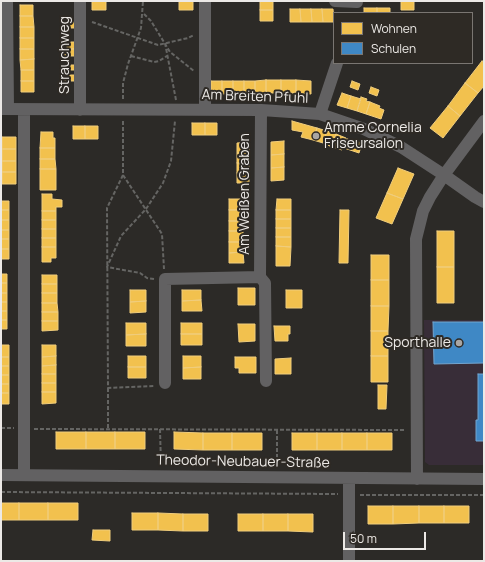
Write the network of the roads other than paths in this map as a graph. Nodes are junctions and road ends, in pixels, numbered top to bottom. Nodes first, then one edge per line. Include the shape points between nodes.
1 (7, 1) edge
2 (80, 1) edge
3 (204, 1) edge
4 (335, 1) edge
5 (356, 5) edge
6 (337, 64) edge
7 (5, 109) edge
8 (24, 110) junction
9 (80, 110) junction
10 (205, 110) junction
11 (261, 110) junction
12 (320, 114) junction
13 (484, 121) edge
14 (444, 175) junction
15 (484, 202) edge
16 (260, 277) junction
17 (266, 381) dead end
18 (165, 383) road end
19 (1, 475) edge
20 (24, 475) junction
21 (349, 478) junction
22 (417, 479) junction
23 (484, 479) edge
24 (349, 561) edge

1 - 7 street
2 - 9 street, Strauchweg
3 - 10 street
4 - 5 street
6 - 12 street
7 - 8 street, Am Breiten Pfuhl
8 - 9 street, Am Breiten Pfuhl
8 - 20 street
9 - 10 street, Am Breiten Pfuhl
10 - 11 street, Am Breiten Pfuhl
11 - 12 street, Am Breiten Pfuhl
11 - 16 street, Am Weißen Graben
12 - 14 street, Am Breiten Pfuhl via 364,129 401,147
13 - 14 street
14 - 15 street, Am Breiten Pfuhl
14 - 22 street via 423,211 416,239
16 - 17 street, Am Weißen Graben via 265,283
16 - 18 street via 165,279
19 - 20 street, Theodor-Neubauer-Straße
20 - 21 street, Theodor-Neubauer-Straße
21 - 22 street, Theodor-Neubauer-Straße
21 - 24 street
22 - 23 street, Theodor-Neubauer-Straße

